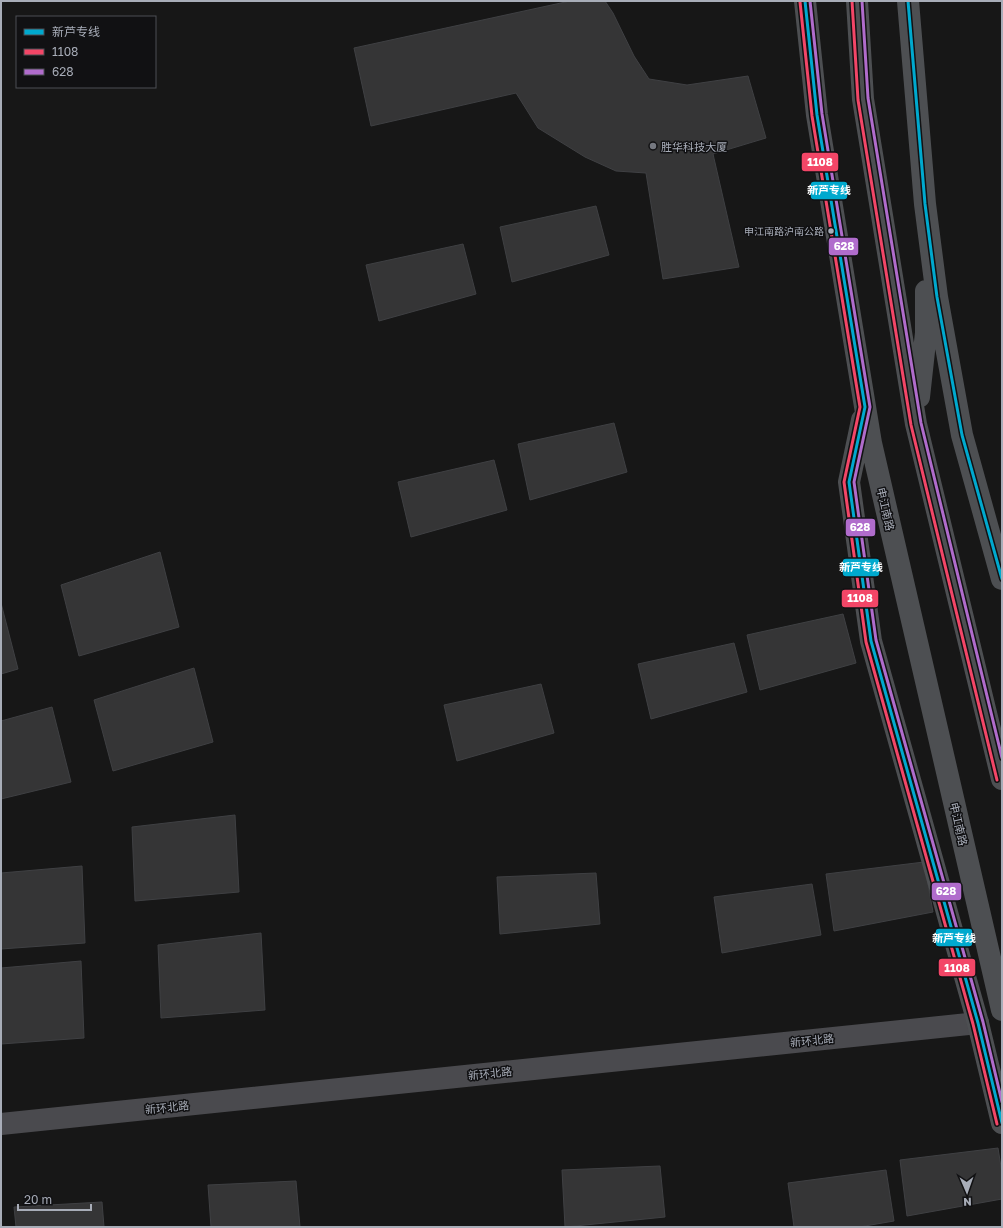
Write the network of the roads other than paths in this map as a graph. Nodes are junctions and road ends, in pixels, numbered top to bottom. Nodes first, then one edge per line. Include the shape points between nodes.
1 (805, 1) edge
2 (857, 1) edge
3 (908, 1) edge
4 (925, 204) junction
5 (865, 407) junction
6 (916, 424) junction
7 (1002, 579) edge
8 (1002, 779) edge
9 (1002, 1010) edge
10 (978, 1023) junction
11 (1002, 1123) edge
12 (1, 1124) edge

1 - 5 main road, 申江南路 via 817,115
2 - 6 main road via 863,99
3 - 4 main road
4 - 6 main road via 926,333
4 - 7 main road via 937,297 962,435
5 - 9 main road, 申江南路 via 871,443
5 - 10 main road via 849,482 871,641
6 - 8 main road
10 - 11 main road
10 - 12 street, 新环北路

